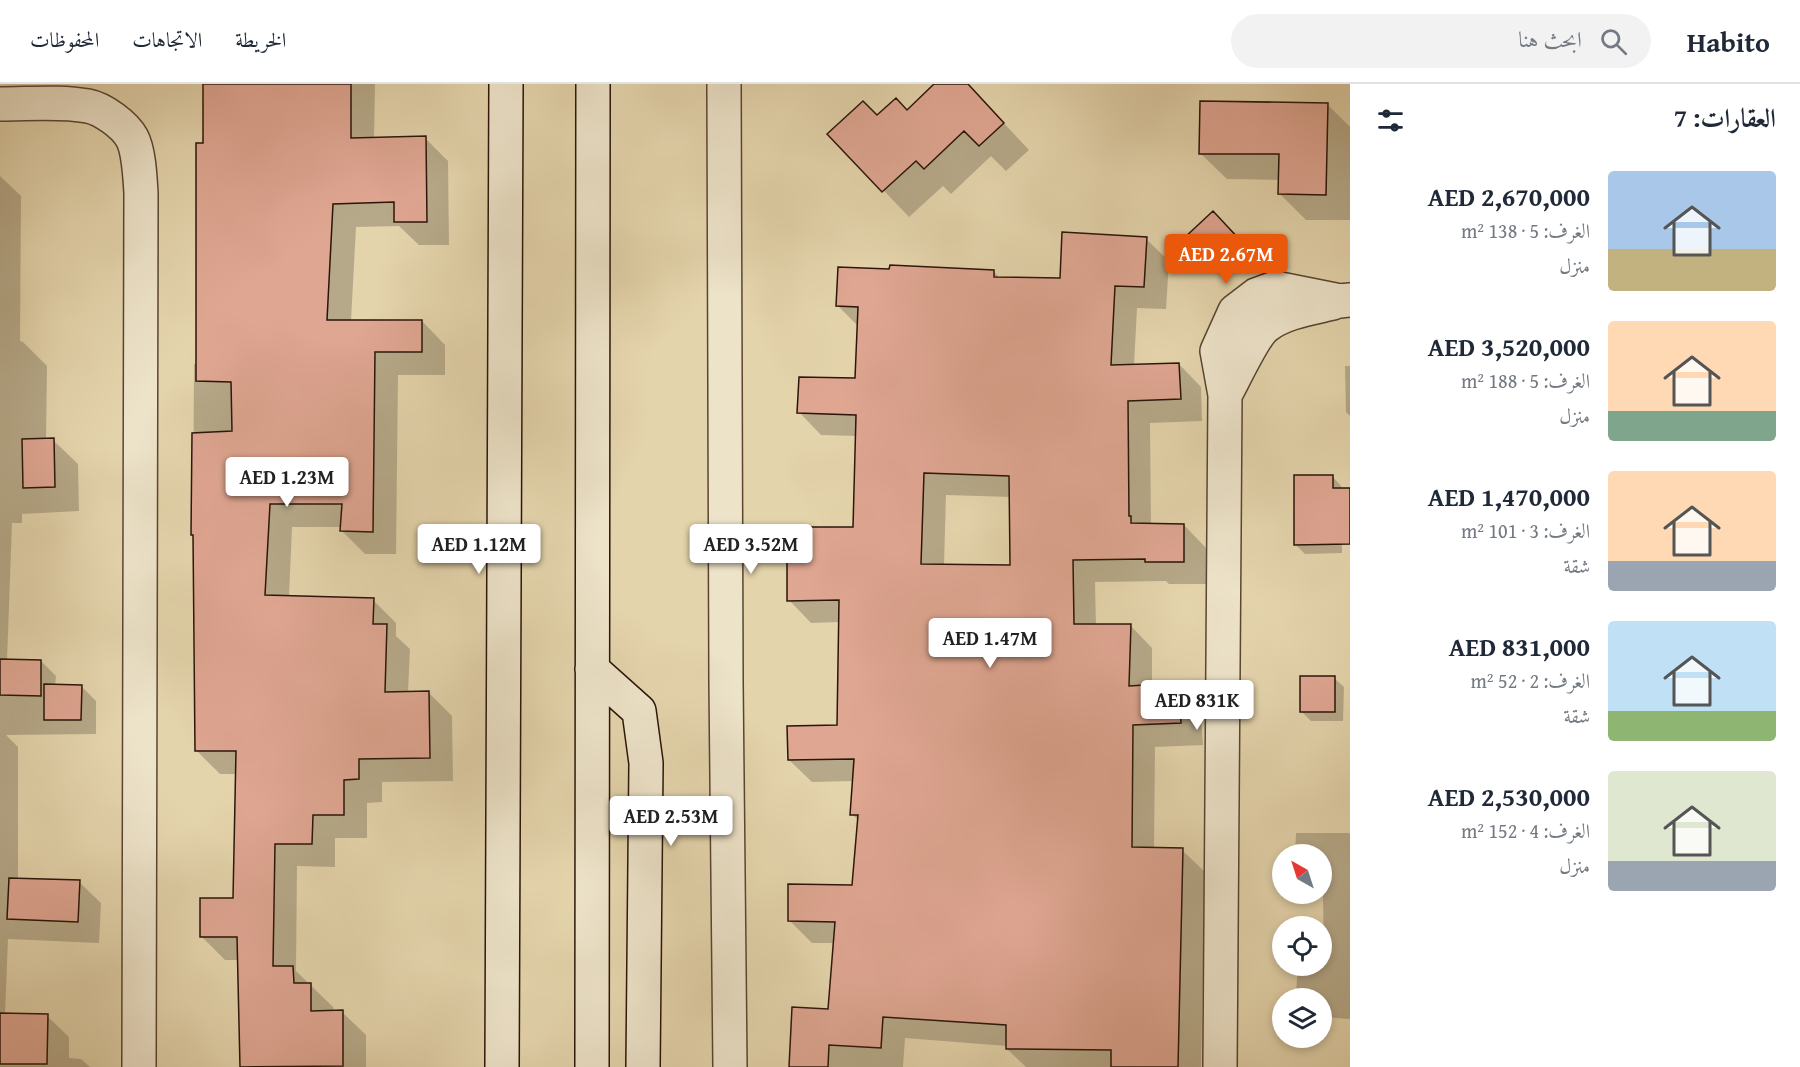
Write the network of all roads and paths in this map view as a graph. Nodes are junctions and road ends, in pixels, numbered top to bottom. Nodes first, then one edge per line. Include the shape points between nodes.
1 (506, 84) edge
2 (593, 84) edge
3 (724, 84) edge
4 (0, 104) edge
5 (1345, 300) edge
6 (592, 669) junction
7 (139, 1067) edge
8 (502, 1067) edge
9 (592, 1067) edge
10 (643, 1067) edge
11 (730, 1067) edge
12 (1220, 1067) edge

1 - 8 street
2 - 6 street
3 - 11 street
4 - 7 street via 91,106 115,119 133,139 139,164
5 - 12 street via 1275,288 1256,295 1235,311 1217,351 1225,394
6 - 9 street
6 - 10 street via 639,711 646,763

